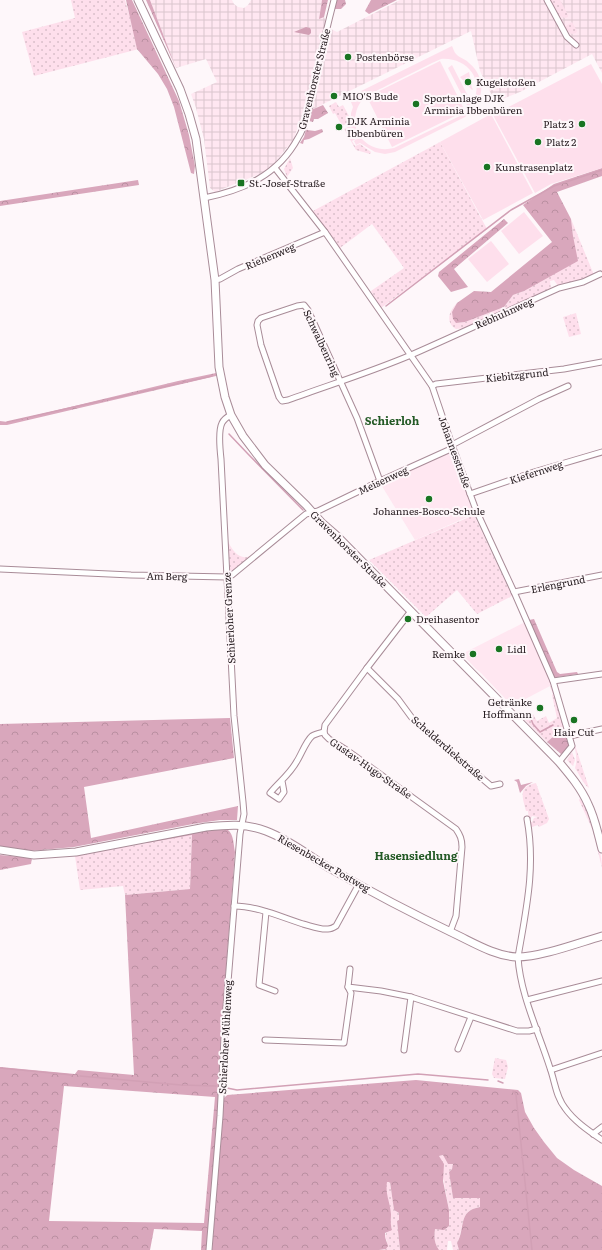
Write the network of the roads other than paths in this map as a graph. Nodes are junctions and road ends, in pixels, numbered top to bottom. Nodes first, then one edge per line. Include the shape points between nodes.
1 (138, 0) edge
2 (334, 0) edge
3 (547, 0) edge
4 (576, 45) dead end
5 (275, 168) junction
6 (204, 198) junction
7 (325, 232) junction
8 (600, 274) dead end
9 (215, 280) junction
10 (410, 355) junction
11 (602, 362) edge
12 (339, 382) junction
13 (432, 386) junction
14 (568, 386) dead end
15 (231, 415) junction
16 (453, 446) junction
17 (602, 452) edge
18 (380, 480) junction
19 (470, 494) junction
20 (312, 512) junction
21 (0, 569) edge
22 (602, 575) edge
23 (227, 577) junction
24 (514, 592) junction
25 (411, 611) junction
26 (367, 668) junction
27 (602, 674) edge
28 (553, 681) junction
29 (602, 729) edge
30 (324, 732) junction
31 (570, 736) junction
32 (559, 762) junction
33 (282, 781) dead end
34 (500, 784) dead end
35 (527, 819) dead end
36 (242, 825) junction
37 (602, 849) edge
38 (0, 850) edge
39 (359, 884) junction
40 (234, 906) junction
41 (266, 912) junction
42 (450, 932) junction
43 (602, 936) edge
44 (518, 957) junction
45 (350, 969) dead end
46 (602, 980) edge
47 (348, 987) junction
48 (276, 991) dead end
49 (411, 997) junction
50 (526, 1000) junction
51 (471, 1017) junction
52 (537, 1029) junction
53 (265, 1040) dead end
54 (404, 1050) dead end
55 (458, 1050) dead end
56 (602, 1053) edge
57 (551, 1070) junction
58 (602, 1127) edge
59 (593, 1134) junction
60 (602, 1140) edge
61 (209, 1250) edge

1 - 6 main road, Gravenhorster Straße via 189,114 196,139
2 - 5 street, Gravenhorster Straße via 307,115 299,137 287,156
3 - 4 street via 566,37
5 - 6 street, Gravenhorster Straße via 243,187
5 - 7 street, Johannesstraße
6 - 9 main road, Gravenhorster Straße
7 - 9 street, Riehenweg
7 - 10 street, Johannesstraße
8 - 10 street, Rebhuhnweg via 556,290
9 - 15 main road, Gravenhorster Straße via 219,367
10 - 12 street, Rebhuhnweg
10 - 13 street, Johannesstraße
11 - 13 street, Kiebitzgrund
12 - 12 street, Schwalbenring via 304,305 258,321 261,345 282,401
12 - 18 street via 357,418
13 - 16 street, Johannesstraße
14 - 16 street, Meisenweg
15 - 20 main road, Gravenhorster Straße via 256,454
15 - 23 street, Schierloher Grenze via 222,422 220,428
16 - 18 street, Meisenweg
16 - 19 street, Johannesstraße
17 - 19 street, Kiefernweg
18 - 20 street, Meisenweg
19 - 24 street, Johannesstraße
20 - 23 street via 306,514
20 - 25 main road, Gravenhorster Straße
21 - 23 street, Am Berg
22 - 24 street, Erlengrund
23 - 36 street, Schierloher Grenze via 234,716 244,814
24 - 28 street, Johannesstraße
25 - 26 street, Gustav-Hugo-Straße
25 - 32 main road, Gravenhorster Straße
26 - 30 street, Gustav-Hugo-Straße via 325,726
26 - 34 street, Schelderdiekstraße via 398,699 419,725 490,786
27 - 28 street
28 - 31 street, Johannesstraße
29 - 31 street
30 - 33 street via 310,738 298,761
30 - 42 street, Gustav-Hugo-Straße via 329,739 456,829 462,840 462,847 456,916
31 - 32 street, Johannesstraße via 572,748
32 - 37 main road, Gravenhorster Straße via 588,804
35 - 44 street via 531,869
36 - 38 main road, Riesenbecker Postweg via 206,827 76,852 34,855
36 - 39 main road, Riesenbecker Postweg via 265,830 284,839
36 - 40 street, Schierloher Mühlenweg
39 - 41 street via 332,929 315,927
39 - 42 main road, Riesenbecker Postweg
40 - 41 street
40 - 61 street, Schierloher Mühlenweg
41 - 48 street via 259,985
42 - 44 main road, Riesenbecker Postweg via 490,950
43 - 44 main road, Riesenbecker Postweg via 549,952
44 - 50 street
45 - 47 street
46 - 50 street
47 - 49 street
47 - 53 street via 351,993 344,1043
49 - 51 street
49 - 54 street
50 - 52 street
51 - 52 street via 517,1031
51 - 55 street
52 - 57 street
56 - 57 street
57 - 59 street via 558,1098 564,1108
58 - 59 street
59 - 60 street

